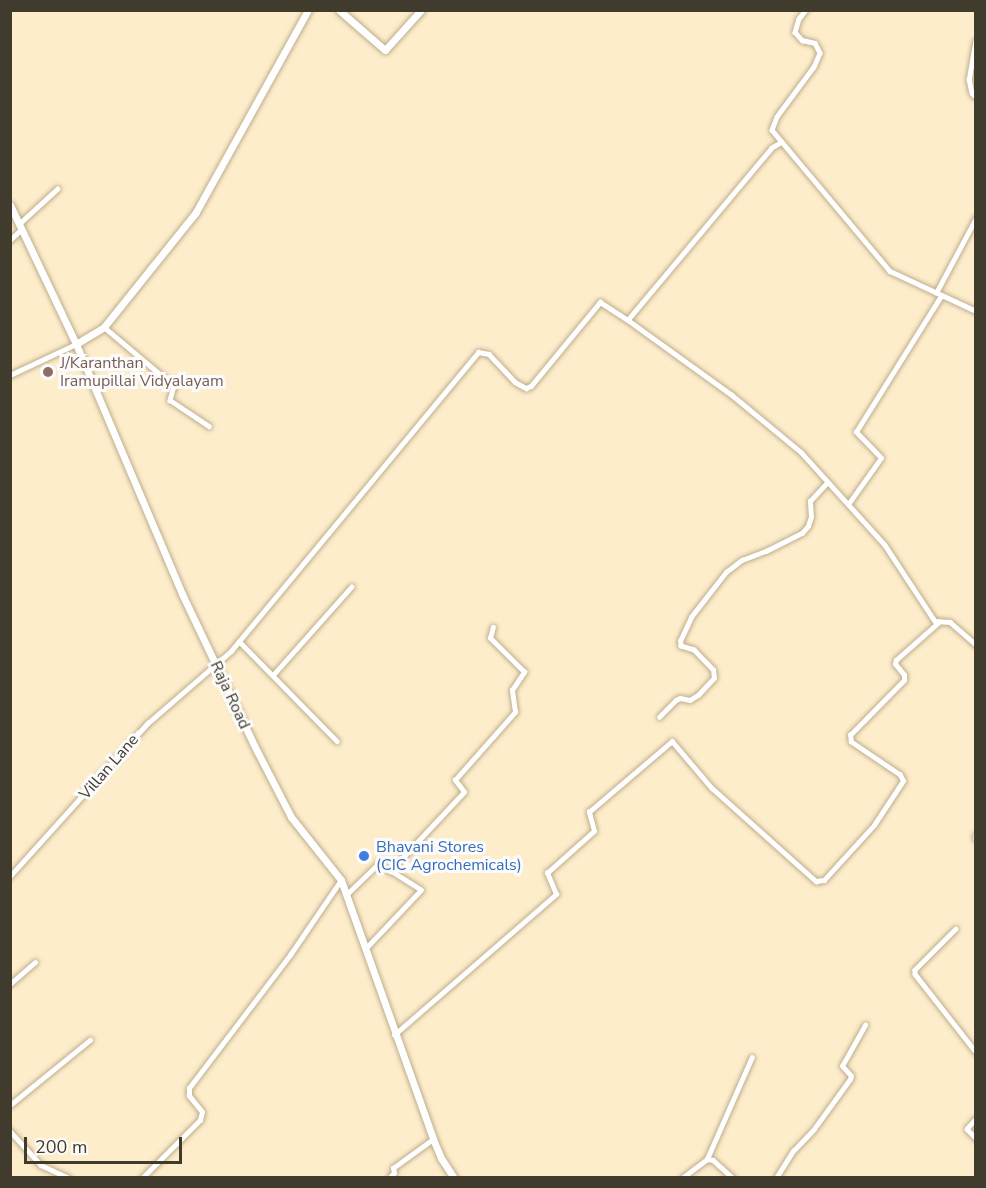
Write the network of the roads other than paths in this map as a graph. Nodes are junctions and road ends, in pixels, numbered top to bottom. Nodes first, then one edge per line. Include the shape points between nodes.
1 (308, 10) edge
2 (339, 10) edge
3 (421, 10) edge
4 (806, 10) edge
5 (975, 41) edge
6 (975, 97) edge
7 (782, 142) junction
8 (57, 189) dead end
9 (10, 205) edge
10 (975, 218) edge
11 (20, 226) junction
12 (10, 240) edge
13 (939, 294) junction
14 (975, 312) edge
15 (628, 320) junction
16 (105, 327) junction
17 (76, 344) junction
18 (10, 375) edge
19 (209, 426) dead end
20 (826, 483) junction
21 (849, 503) junction
22 (351, 587) dead end
23 (939, 622) junction
24 (493, 627) dead end
25 (239, 641) junction
26 (975, 645) edge
27 (216, 665) junction
28 (273, 675) junction
29 (659, 717) dead end
30 (337, 741) dead end
31 (390, 871) junction
32 (10, 876) edge
33 (340, 880) junction
34 (347, 894) junction
35 (956, 929) dead end
36 (365, 949) junction
37 (35, 962) dead end
38 (10, 984) edge
39 (865, 1025) dead end
40 (394, 1035) junction
41 (90, 1040) dead end
42 (975, 1052) edge
43 (752, 1057) dead end
44 (10, 1106) edge
45 (975, 1119) edge
46 (10, 1131) edge
47 (975, 1138) edge
48 (433, 1139) junction
49 (707, 1159) junction
50 (67, 1177) edge
51 (777, 1177) edge
52 (142, 1178) edge
53 (389, 1178) edge
54 (454, 1178) edge
55 (682, 1178) edge
56 (733, 1178) edge

1 - 16 street via 196,212
2 - 3 street via 385,50
4 - 7 street via 795,32 802,40 815,44 820,52 814,67 777,117 772,130
5 - 6 street via 969,78
7 - 13 street via 890,271
7 - 15 street via 772,148
8 - 11 street
9 - 11 street, Raja Road
10 - 13 street
11 - 12 street
11 - 17 street, Raja Road
13 - 14 street
13 - 21 street via 856,432 881,458
15 - 20 street via 767,422 820,471
15 - 25 street, Villan Lane via 600,302 526,388 515,382 489,354 478,352
16 - 17 street
16 - 19 street via 174,386 170,400
17 - 18 street
17 - 27 street, Raja Road
20 - 21 street
20 - 29 street via 810,501 811,517 802,533 742,560 726,572 691,617 681,646 694,650 713,669 714,678 698,696 676,700
21 - 23 street via 885,544
22 - 28 street
23 - 26 street via 950,622
23 - 40 street via 896,660 904,680 850,735 851,742 903,781 874,825 824,880 816,881 712,788 672,741 589,812 594,831 547,873 556,894
24 - 31 street via 490,639 524,672 512,690 515,712 455,780 464,792
25 - 27 street, Villan Lane
25 - 28 street
27 - 32 street, Villan Lane via 147,723
27 - 33 street, Raja Road via 290,816
28 - 30 street
31 - 34 street via 379,863
31 - 36 street via 421,890
33 - 34 street, Raja Road
33 - 52 street via 290,954 189,1088 189,1096 202,1112 200,1120
34 - 36 street, Raja Road
35 - 42 street via 915,974
36 - 40 street, Raja Road
37 - 38 street
39 - 51 street via 842,1066 850,1079
40 - 48 street, Raja Road
41 - 44 street
43 - 49 street
45 - 47 street via 967,1129
46 - 50 street via 41,1165
48 - 53 street via 393,1168
48 - 54 street, Raja Road
49 - 55 street
49 - 56 street

